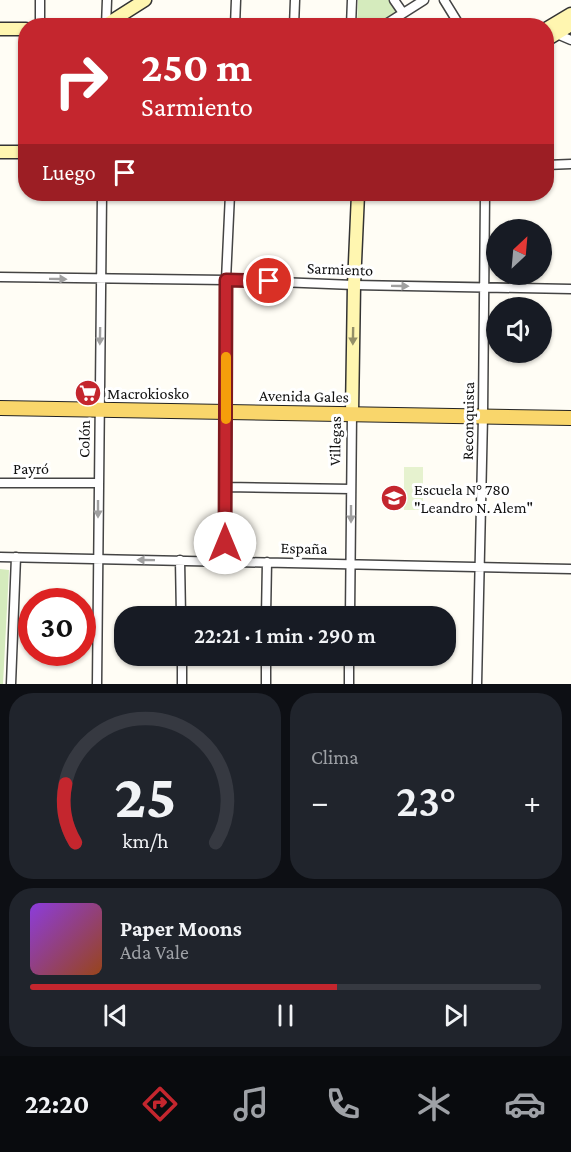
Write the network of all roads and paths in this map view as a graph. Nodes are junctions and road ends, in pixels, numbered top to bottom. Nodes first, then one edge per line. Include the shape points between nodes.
1 (40, 0) edge
2 (107, 0) edge
3 (145, 0) edge
4 (236, 0) edge
5 (295, 0) edge
6 (352, 0) edge
7 (394, 0) edge
8 (424, 0) edge
9 (444, 0) edge
10 (403, 13) junction
11 (571, 14) edge
12 (40, 18) edge
13 (106, 18) edge
14 (116, 18) edge
15 (235, 18) edge
16 (294, 18) edge
17 (351, 18) edge
18 (395, 18) edge
19 (454, 18) edge
20 (571, 25) edge
21 (0, 28) edge
22 (18, 29) edge
23 (554, 29) edge
24 (554, 31) edge
25 (554, 34) edge
26 (571, 40) edge
27 (0, 152) edge
28 (18, 152) edge
29 (571, 164) edge
30 (554, 165) edge
31 (102, 201) edge
32 (230, 201) edge
33 (358, 201) edge
34 (485, 201) edge
35 (0, 277) edge
36 (100, 280) junction
37 (226, 280) junction
38 (354, 285) junction
39 (483, 288) junction
40 (571, 289) edge
41 (0, 408) edge
42 (99, 409) junction
43 (226, 411) junction
44 (352, 413) junction
45 (483, 416) junction
46 (571, 418) edge
47 (0, 483) edge
48 (98, 483) junction
49 (225, 487) junction
50 (351, 489) junction
51 (0, 557) edge
52 (16, 557) junction
53 (98, 558) junction
54 (180, 560) junction
55 (225, 561) junction
56 (267, 562) junction
57 (351, 564) junction
58 (479, 567) junction
59 (571, 569) edge
60 (181, 606) edge
61 (266, 606) edge
62 (350, 606) edge
63 (182, 666) edge
64 (266, 666) edge
65 (349, 666) edge
66 (11, 684) edge
67 (97, 684) edge
68 (182, 684) edge
69 (266, 684) edge
70 (349, 684) edge
71 (477, 684) edge

1 - 12 street
2 - 13 street
3 - 14 main road
4 - 15 street
5 - 16 street
6 - 17 street
7 - 10 street
8 - 10 street
9 - 19 street
10 - 18 street
11 - 23 main road
20 - 24 main road
21 - 22 main road
25 - 26 street
27 - 28 main road
29 - 30 street
31 - 36 street, Colón
32 - 37 street
33 - 38 main road, Villegas
34 - 39 street, Reconquista
35 -> 36 street, Sarmiento
36 - 37 street, Sarmiento
36 -> 42 street, Colón
37 - 38 street, Sarmiento
37 - 43 street
38 -> 39 street, Sarmiento
38 -> 44 main road, Villegas
39 - 40 street, Sarmiento
39 - 45 street, Reconquista
41 - 42 main road, Avenida Gales
42 - 43 main road, Avenida Gales
42 - 48 street, Colón
43 - 44 main road, Avenida Gales
43 - 49 street
44 - 45 main road, Avenida Gales
44 - 50 street, Villegas
45 - 46 main road, Avenida Gales
45 - 58 street, Reconquista
47 - 48 street, Payró
48 -> 53 street, Colón
49 - 50 street
49 - 55 street
50 -> 57 street, Villegas
51 - 52 street, España
52 - 53 street, España
52 - 66 street
54 -> 53 street, España
53 - 67 street, Colón
54 - 55 street, España
54 - 60 street
55 - 56 street, España
56 - 57 street, España
56 - 61 street
57 - 58 street, España
57 - 62 street, Villegas
58 - 59 street, España
58 - 71 street, Reconquista
63 - 68 street
64 - 69 street
65 - 70 street

